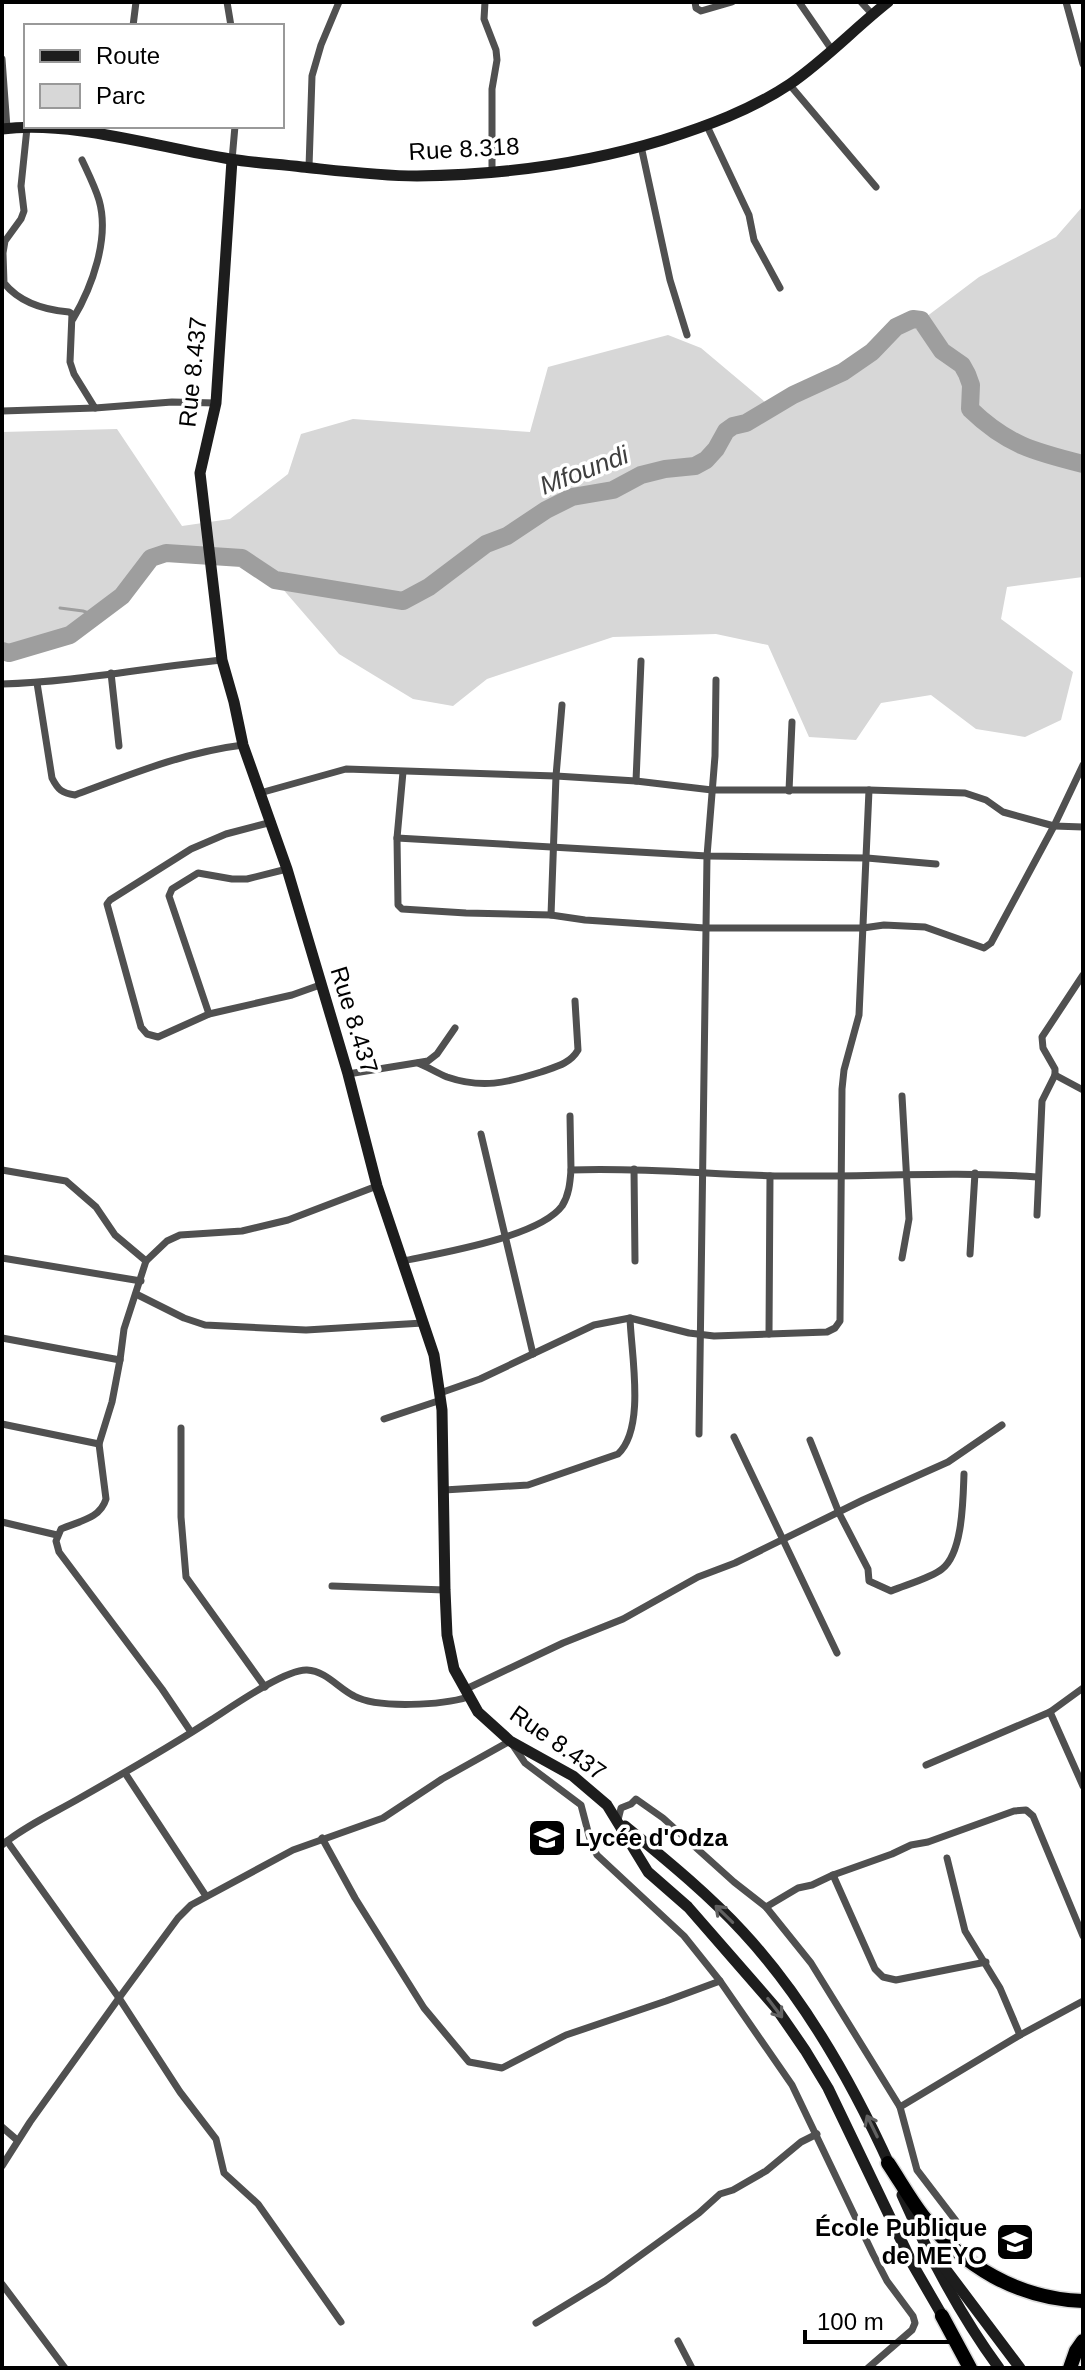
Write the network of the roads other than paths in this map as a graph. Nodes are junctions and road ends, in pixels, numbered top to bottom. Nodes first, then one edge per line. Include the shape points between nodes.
1 (136, 2) edge
2 (227, 2) edge
3 (339, 2) edge
4 (485, 2) edge
5 (695, 2) edge
6 (732, 2) edge
7 (799, 2) edge
8 (861, 2) edge
9 (888, 2) edge
10 (1066, 2) edge
11 (872, 14) junction
12 (133, 24) edge
13 (231, 24) edge
14 (832, 50) junction
15 (2, 59) edge
16 (1083, 64) edge
17 (789, 84) junction
18 (707, 126) junction
19 (27, 128) junction
20 (235, 128) edge
21 (5, 129) edge
22 (115, 132) edge
23 (641, 146) junction
24 (82, 160) dead end
25 (232, 160) junction
26 (309, 167) junction
27 (492, 171) junction
28 (876, 187) dead end
29 (780, 288) dead end
30 (73, 319) junction
31 (687, 335) dead end
32 (216, 403) junction
33 (95, 408) junction
34 (2, 411) edge
35 (222, 660) junction
36 (641, 661) dead end
37 (111, 673) junction
38 (716, 680) dead end
39 (37, 683) junction
40 (2, 684) edge
41 (562, 705) dead end
42 (792, 722) dead end
43 (243, 745) junction
44 (119, 746) dead end
45 (1083, 765) edge
46 (403, 772) junction
47 (556, 776) junction
48 (636, 781) junction
49 (712, 790) junction
50 (869, 790) junction
51 (789, 791) junction
52 (260, 793) junction
53 (272, 822) junction
54 (1054, 826) junction
55 (1083, 827) edge
56 (397, 838) junction
57 (553, 847) junction
58 (707, 856) junction
59 (867, 858) junction
60 (936, 864) dead end
61 (287, 869) junction
62 (551, 915) junction
63 (705, 928) junction
64 (863, 928) junction
65 (1083, 975) edge
66 (320, 985) junction
67 (575, 1001) dead end
68 (209, 1014) junction
69 (455, 1028) dead end
70 (418, 1063) junction
71 (348, 1074) junction
72 (1055, 1075) junction
73 (1083, 1090) edge
74 (902, 1096) dead end
75 (570, 1116) dead end
76 (481, 1134) dead end
77 (634, 1169) junction
78 (2, 1170) edge
79 (571, 1170) junction
80 (703, 1171) junction
81 (975, 1173) junction
82 (906, 1174) junction
83 (770, 1176) junction
84 (840, 1177) junction
85 (1037, 1177) junction
86 (377, 1186) junction
87 (1037, 1215) dead end
88 (504, 1237) junction
89 (970, 1254) dead end
90 (2, 1258) edge
91 (902, 1258) dead end
92 (146, 1261) junction
93 (403, 1261) junction
94 (635, 1261) dead end
95 (141, 1281) junction
96 (136, 1294) junction
97 (630, 1318) junction
98 (423, 1323) junction
99 (769, 1334) junction
100 (702, 1335) junction
101 (2, 1338) edge
102 (533, 1354) junction
103 (120, 1360) junction
104 (440, 1396) junction
105 (384, 1419) dead end
106 (2, 1424) edge
107 (1002, 1425) dead end
108 (181, 1428) dead end
109 (699, 1434) dead end
110 (734, 1437) dead end
111 (810, 1440) dead end
112 (99, 1444) junction
113 (964, 1474) dead end
114 (444, 1490) junction
115 (839, 1513) junction
116 (2, 1522) edge
117 (57, 1535) junction
118 (784, 1539) junction
119 (332, 1586) dead end
120 (445, 1590) junction
121 (837, 1653) dead end
122 (265, 1687) junction
123 (1083, 1688) edge
124 (466, 1694) junction
125 (1050, 1712) junction
126 (191, 1732) junction
127 (510, 1741) junction
128 (926, 1765) dead end
129 (125, 1773) junction
130 (1083, 1786) edge
131 (618, 1820) junction
132 (322, 1838) junction
133 (5, 1843) edge
134 (947, 1858) dead end
135 (833, 1875) junction
136 (206, 1896) junction
137 (766, 1907) junction
138 (1083, 1936) edge
139 (986, 1962) junction
140 (720, 1981) junction
141 (119, 1998) junction
142 (1083, 2001) edge
143 (1020, 2035) junction
144 (900, 2107) junction
145 (2, 2127) edge
146 (817, 2134) junction
147 (17, 2140) junction
148 (888, 2163) junction
149 (2, 2166) edge
150 (956, 2221) dead end
151 (919, 2233) junction
152 (2, 2284) edge
153 (1083, 2301) edge
154 (942, 2316) junction
155 (341, 2322) dead end
156 (536, 2323) dead end
157 (678, 2341) dead end
158 (1083, 2341) edge
159 (65, 2368) edge
160 (692, 2368) edge
161 (868, 2368) edge
162 (970, 2368) edge
163 (978, 2368) edge
164 (999, 2368) edge
165 (1020, 2368) edge
166 (1070, 2368) edge

1 - 12 street
2 - 13 street
3 - 26 street via 312,76
4 - 27 street via 484,19 497,60
5 - 6 street via 701,11
7 - 14 street
8 - 11 street
9 - 11 main road, Rue 8.318
10 - 16 street
11 - 14 main road, Rue 8.318
14 - 17 main road, Rue 8.318
15 - 21 street
17 - 18 main road, Rue 8.318
17 - 28 street
18 - 23 main road, Rue 8.318
18 - 29 street
19 - 21 main road, Rue 8.318
19 - 22 main road, Rue 8.318
19 - 30 street via 22,155 24,211 5,241 4,283 41,308 69,312
20 - 25 street
22 - 25 main road, Rue 8.318
23 - 27 main road, Rue 8.318 via 598,158
23 - 31 street
24 - 30 street via 100,202 102,248
25 - 26 main road, Rue 8.318
25 - 32 main road, Rue 8.437
26 - 27 main road, Rue 8.318 via 415,176
30 - 33 street via 70,362
32 - 33 street
32 - 35 main road, Rue 8.437 via 200,473
33 - 34 street
35 - 37 street
35 - 43 main road, Rue 8.437
36 - 48 street
37 - 39 street
37 - 44 street
38 - 49 street
39 - 40 street
39 - 43 street via 52,778 64,793 75,795 151,767
41 - 47 street
42 - 51 street
43 - 52 main road, Rue 8.437
45 - 54 street
46 - 47 street
46 - 52 street via 346,769
46 - 56 street
47 - 48 street
47 - 57 street
48 - 49 street
49 - 51 street
49 - 58 street
50 - 51 street
50 - 54 street via 965,793 1003,812
50 - 59 street
52 - 53 main road, Rue 8.437
53 - 61 main road, Rue 8.437
53 - 68 street via 191,849 107,904 147,1034 162,1036
54 - 55 street
54 - 64 street via 987,947 925,927
56 - 57 street
56 - 62 street via 402,909
57 - 58 street
57 - 62 street
58 - 59 street
58 - 63 street
59 - 60 street
59 - 64 street
61 - 66 main road, Rue 8.437
61 - 68 street via 247,879 198,873 172,889 169,896
62 - 63 street
63 - 64 street
63 - 80 street
64 - 84 street via 859,1015 844,1070
65 - 72 street via 1042,1037
66 - 68 street
66 - 71 main road, Rue 8.437
67 - 70 street via 578,1050 555,1067 490,1085 448,1078
69 - 70 street via 437,1054
70 - 71 street
71 - 86 main road, Rue 8.437
72 - 73 street
72 - 85 street via 1042,1101
74 - 82 street
75 - 79 street
76 - 88 street
77 - 79 street
77 - 80 street
77 - 94 street
78 - 92 street via 66,1181
79 - 88 street via 569,1192 554,1214
80 - 83 street
80 - 100 street
81 - 82 street
81 - 85 street
81 - 89 street
82 - 84 street
82 - 91 street via 909,1219
83 - 84 street
83 - 99 street
84 - 99 street via 840,1321 827,1332
85 - 87 street
86 - 92 street via 260,1228 180,1235
86 - 93 main road, Rue 8.437
88 - 93 street
88 - 102 street
90 - 95 street
92 - 95 street
93 - 98 main road, Rue 8.437
95 - 96 street
96 - 98 street via 205,1325 306,1330
96 - 103 street
97 - 100 street
97 - 102 street via 594,1325
97 - 114 street via 634,1411 625,1448 528,1485
98 - 104 main road, Rue 8.437
99 - 100 street
100 - 109 street
101 - 103 street
102 - 104 street
103 - 112 street
104 - 105 street
104 - 114 main road, Rue 8.437
106 - 112 street
107 - 115 street via 948,1462
108 - 122 street via 186,1577
110 - 118 street
111 - 115 street
112 - 117 street via 103,1507
113 - 115 street via 954,1555 942,1570 891,1591 869,1581
114 - 120 main road, Rue 8.437
115 - 118 street
116 - 117 street
117 - 126 street via 59,1552
118 - 121 street
118 - 124 street
119 - 120 street
120 - 124 main road, Rue 8.437 via 450,1653
122 - 124 street via 310,1670 370,1701 429,1704 453,1702
122 - 126 street
123 - 125 street
124 - 127 main road, Rue 8.437
125 - 128 street
125 - 130 street
126 - 129 street
127 - 131 main road, Rue 8.437 via 573,1776
127 - 132 street via 383,1818
127 - 140 street via 525,1763 581,1805 597,1855 684,1936
129 - 133 street
129 - 136 street
131 - 137 street via 621,1808 636,1799
148 -> 131 main road, Rue 8.437 via 851,2086 772,1966 704,1894
131 -> 154 main road, Rue 8.437 via 648,1872 748,1973 805,2050
132 - 136 street
132 - 140 street via 424,2008 469,2062 502,2068 566,2035
133 - 141 street
134 - 139 street via 965,1931
135 - 137 street
135 - 138 street via 1026,1810
135 - 139 street via 883,1977 896,1980
136 - 141 street via 178,1918
137 - 144 street via 811,1963
139 - 143 street
140 - 146 street via 792,2085
141 - 147 street
141 - 155 street via 216,2139 224,2173 258,2204
142 - 143 street
143 - 144 street
144 - 150 street via 917,2170
145 - 147 street
146 - 156 street via 766,2171 720,2194 617,2272
146 - 161 street via 873,2254 915,2323
147 - 149 street
148 - 151 main road, Rue 8.437
148 - 153 highway via 931,2225 980,2270 1023,2291
151 - 164 main road, Rue 8.437
151 - 165 main road
152 - 159 street
154 - 162 highway
154 - 163 main road, Rue 8.437
157 - 160 street
158 - 166 highway

